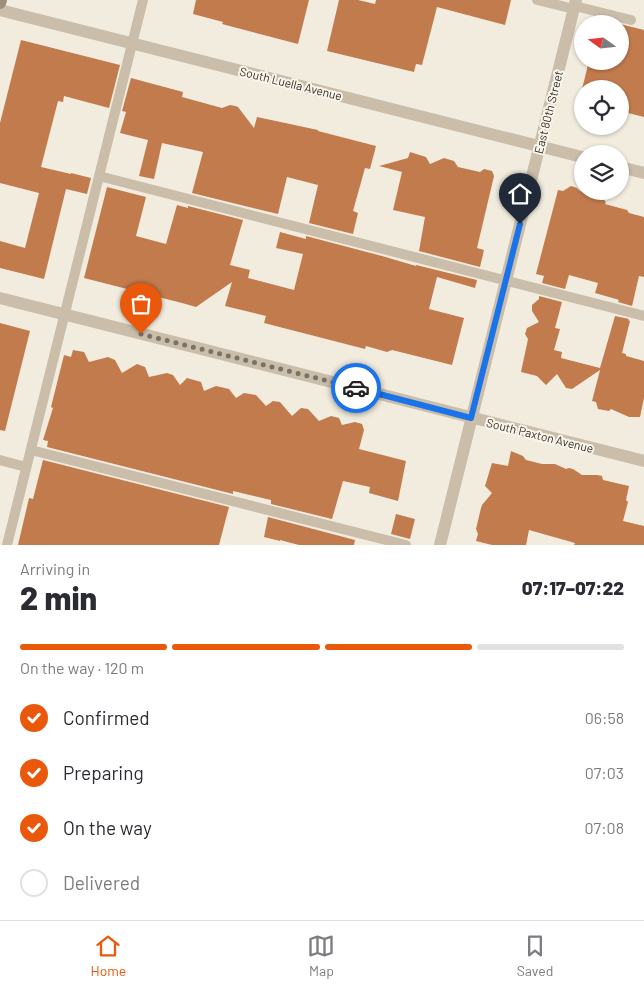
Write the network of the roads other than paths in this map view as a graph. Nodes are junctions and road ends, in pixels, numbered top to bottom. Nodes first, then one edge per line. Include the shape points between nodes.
1 (143, 0) edge
2 (537, 0) edge
3 (575, 5) edge
4 (0, 10) edge
5 (631, 20) dead end
6 (132, 43) junction
7 (540, 146) junction
8 (574, 155) edge
9 (629, 169) edge
10 (644, 173) edge
11 (99, 176) junction
12 (506, 280) junction
13 (0, 298) edge
14 (64, 315) junction
15 (644, 316) edge
16 (471, 418) junction
17 (31, 450) junction
18 (0, 460) edge
19 (644, 461) edge
20 (26, 467) junction
21 (7, 545) edge
22 (406, 545) edge
23 (440, 545) edge

1 - 6 lane
2 - 3 lane
3 - 5 lane
3 - 7 street, East 80th Street
4 - 6 street, South Luella Avenue
6 - 7 street, South Luella Avenue
6 - 11 lane
7 - 8 street, South Luella Avenue
7 - 12 street, East 80th Street
9 - 10 street
11 - 12 lane
11 - 14 lane
12 - 15 lane
12 - 16 street, East 80th Street
13 - 14 street, South Paxton Avenue
14 - 16 street, South Paxton Avenue
14 - 17 lane
16 - 19 street, South Paxton Avenue
16 - 23 street, East 80th Street
17 - 20 lane
17 - 22 lane
18 - 20 lane
20 - 21 lane

